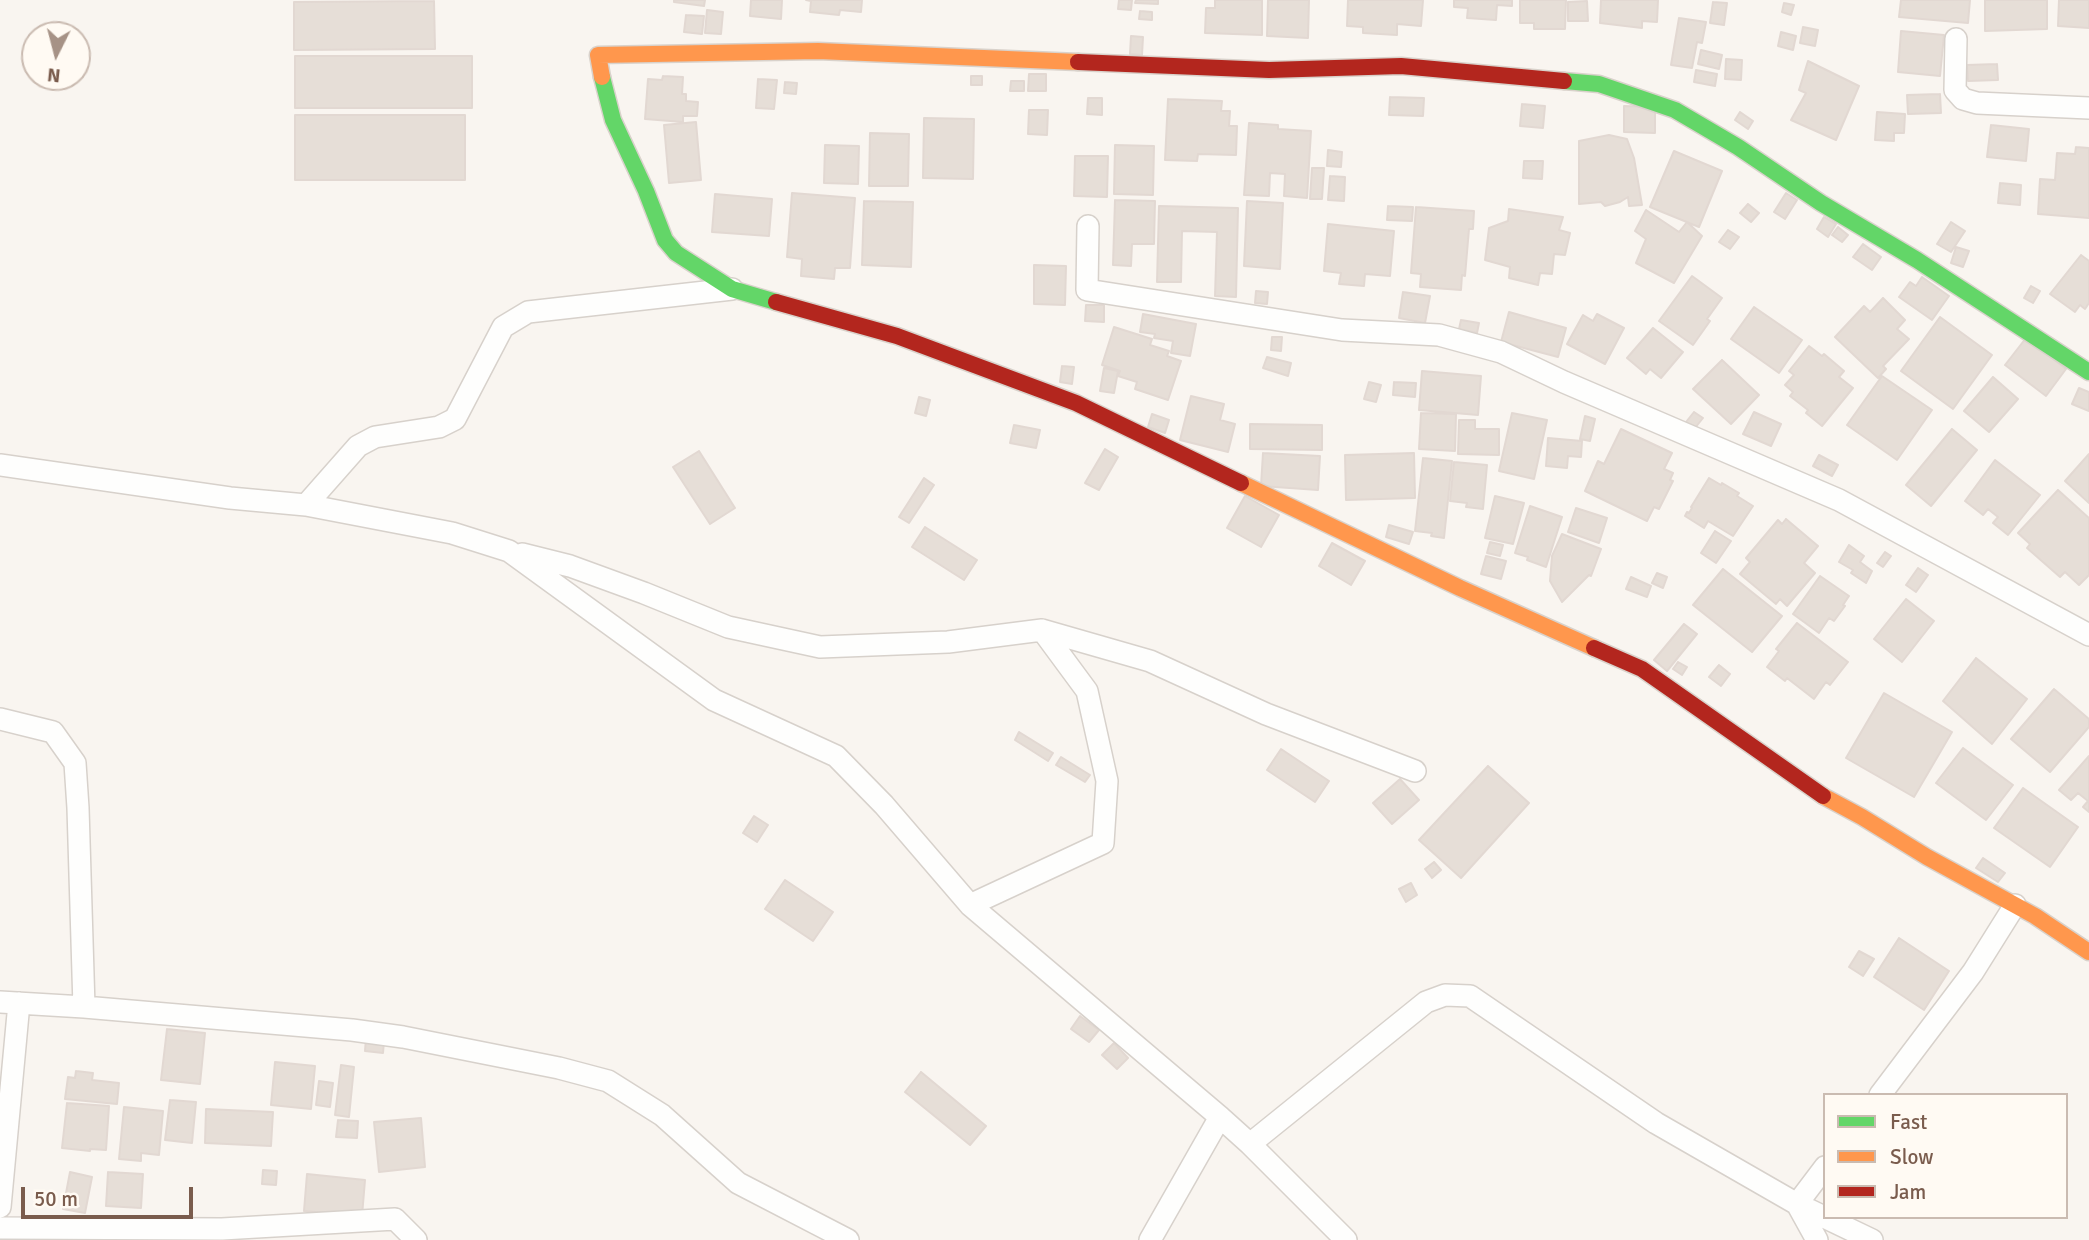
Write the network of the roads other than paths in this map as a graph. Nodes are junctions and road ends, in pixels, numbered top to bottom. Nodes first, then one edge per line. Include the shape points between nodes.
1 (1956, 39) dead end
2 (2089, 108) edge
3 (1088, 226) dead end
4 (732, 289) junction
5 (2089, 372) edge
6 (0, 465) edge
7 (306, 505) junction
8 (509, 551) junction
9 (1042, 630) junction
10 (2089, 635) edge
11 (0, 719) edge
12 (1415, 771) dead end
13 (971, 905) junction
14 (2015, 905) junction
15 (2089, 952) edge
16 (9, 1002) edge
17 (84, 1007) junction
18 (1882, 1093) edge
19 (1220, 1117) junction
20 (1250, 1144) junction
21 (1823, 1170) edge
22 (1797, 1204) junction
23 (0, 1207) edge
24 (1823, 1216) edge
25 (1828, 1219) edge
26 (0, 1228) edge
27 (416, 1240) edge
28 (848, 1240) edge
29 (1150, 1240) edge
30 (1346, 1240) edge
31 (1817, 1240) edge
32 (1872, 1240) edge

1 - 2 street via 1955,90 1963,99
3 - 10 street via 1087,290 1342,330 1439,335 1501,352 1839,500
4 - 5 street via 676,253 665,240 613,120 598,55 818,51 1269,70 1401,66 1599,84 1675,110 1706,128
4 - 7 street via 528,312 503,327 455,419 439,427 374,437 358,446
4 - 14 street via 897,336 1076,403 1460,588 1642,669 1819,794
6 - 7 street
7 - 8 street via 452,533
8 - 9 street via 570,566 728,627 821,647 948,642
8 - 13 street via 715,700 836,756
9 - 12 street via 1150,661 1266,714
9 - 13 street via 1087,691 1107,781 1103,843
11 - 17 street via 53,732 75,763
13 - 19 street
14 - 15 street
14 - 18 street via 1973,972
16 - 17 street
16 - 23 street
17 - 28 street via 403,1037 608,1081 662,1115 738,1183
19 - 20 street
19 - 29 street
20 - 22 street via 1426,1002 1445,995 1470,996 1656,1124
20 - 30 street
21 - 22 street
22 - 24 street
22 - 31 street
25 - 32 street
26 - 27 street via 222,1229 395,1219

